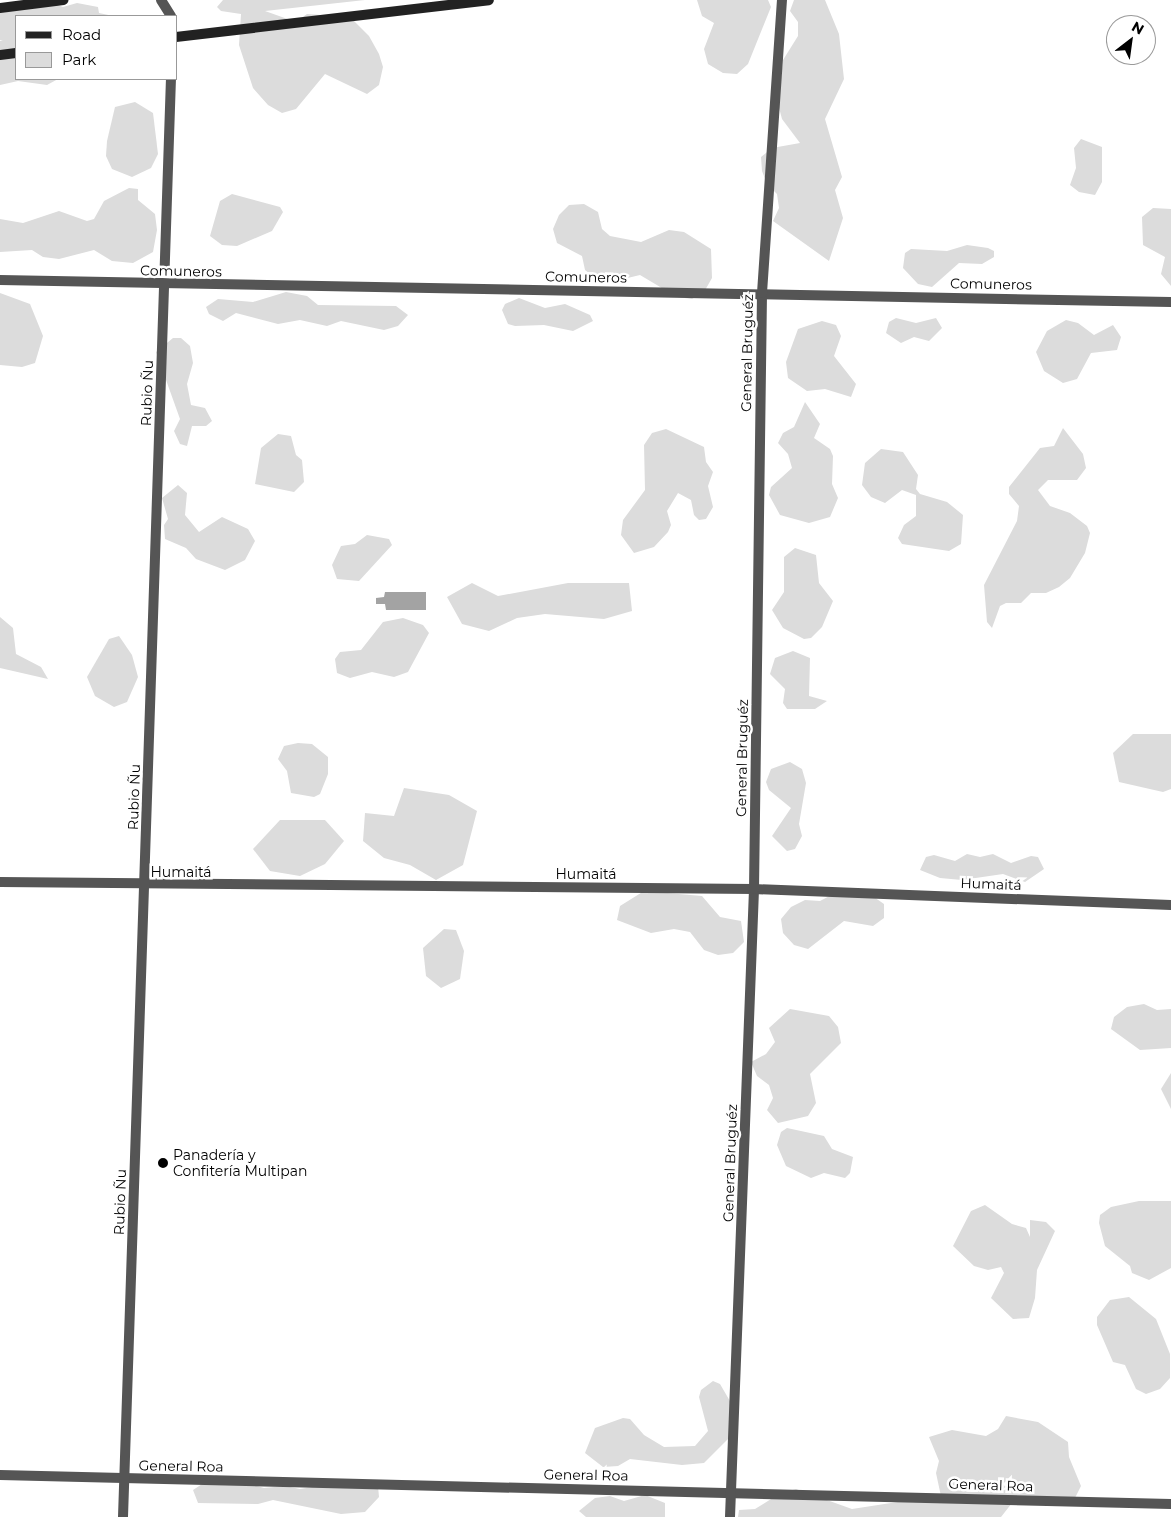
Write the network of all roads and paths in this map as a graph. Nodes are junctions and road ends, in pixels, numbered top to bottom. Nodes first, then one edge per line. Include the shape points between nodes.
1 (63, 0) edge
2 (161, 0) edge
3 (489, 0) edge
4 (782, 0) edge
5 (0, 8) edge
6 (170, 15) edge
7 (178, 37) edge
8 (15, 53) edge
9 (0, 55) edge
10 (171, 80) edge
11 (0, 280) edge
12 (164, 285) junction
13 (762, 293) junction
14 (1171, 302) edge
15 (0, 882) edge
16 (144, 886) junction
17 (754, 889) junction
18 (1171, 905) edge
19 (0, 1476) edge
20 (125, 1478) junction
21 (730, 1492) junction
22 (1171, 1504) edge
23 (123, 1517) edge
24 (730, 1517) edge

1 - 5 main road
2 - 6 street
3 - 7 main road
4 - 13 street, General Bruguéz
8 - 9 main road
10 - 12 street, Rubio Ñu
11 - 12 street, Comuneros
12 - 13 street, Comuneros
12 - 16 street, Rubio Ñu
13 - 14 street, Comuneros
13 - 17 street, General Bruguéz
15 - 16 street, Humaitá
16 - 17 street, Humaitá
16 - 20 street, Rubio Ñu
17 - 18 street, Humaitá
17 - 21 street, General Bruguéz
19 - 20 street, General Roa
20 - 21 street, General Roa
20 - 23 street, Rubio Ñu
21 - 22 street, General Roa
21 - 24 street, General Bruguéz

